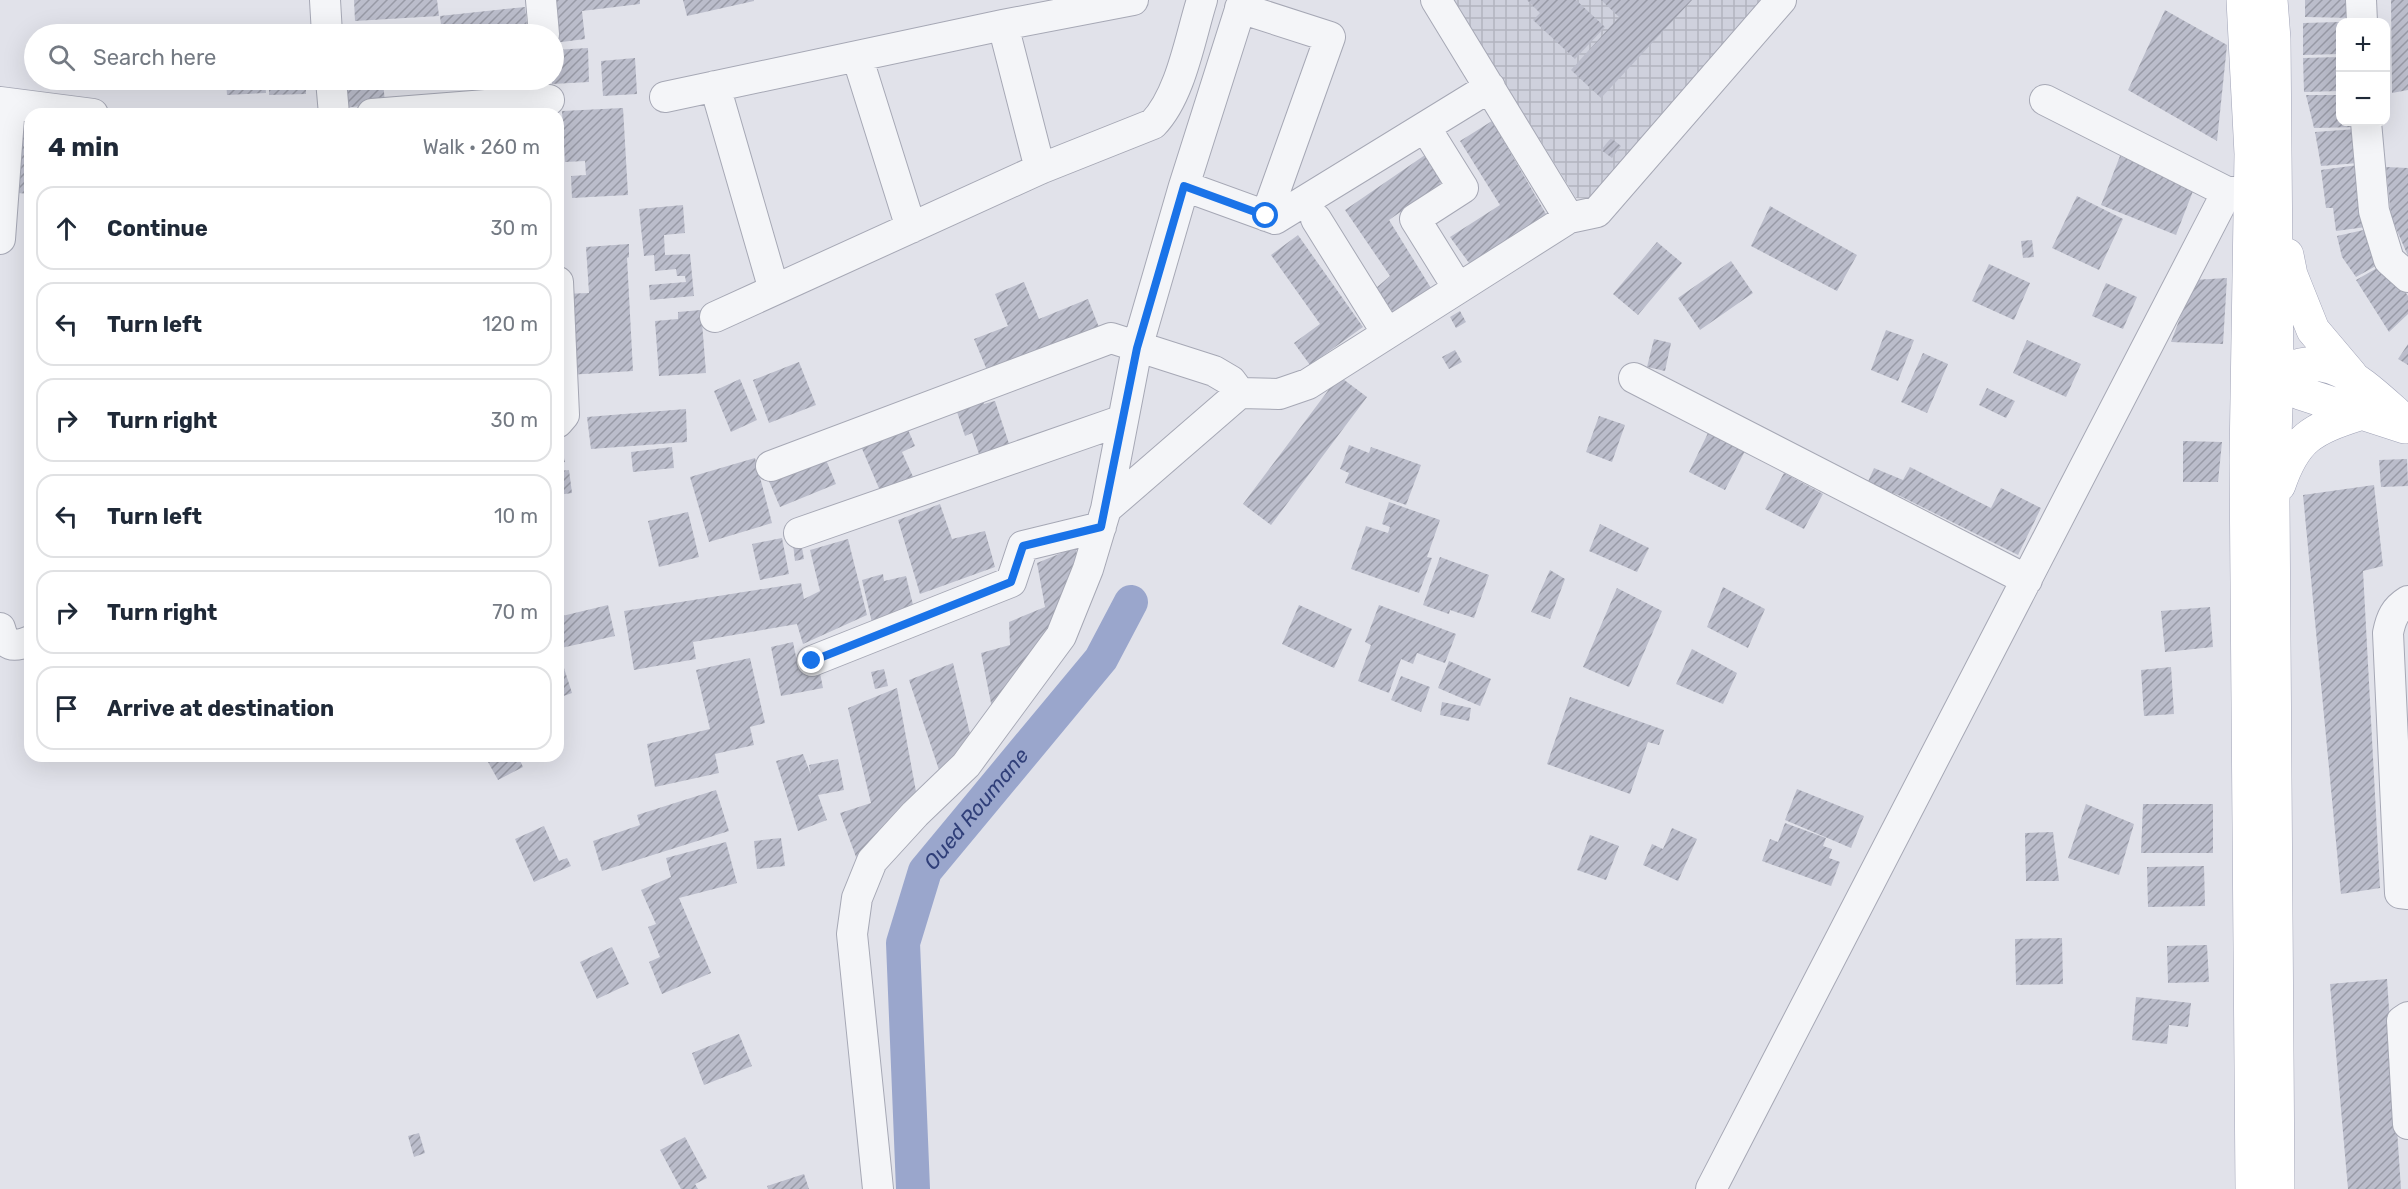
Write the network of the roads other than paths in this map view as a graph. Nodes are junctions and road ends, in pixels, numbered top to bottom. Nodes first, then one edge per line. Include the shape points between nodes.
1 (325, 0) edge
2 (541, 0) edge
3 (1133, 0) edge
4 (1202, 0) edge
5 (1436, 0) edge
6 (1781, 0) edge
7 (2243, 0) edge
8 (2271, 0) edge
9 (2361, 0) edge
10 (1242, 4) edge
11 (2362, 18) edge
12 (326, 24) edge
13 (543, 24) edge
14 (1003, 25) junction
15 (857, 56) junction
16 (716, 86) junction
17 (1490, 87) junction
18 (332, 90) edge
19 (665, 97) dead end
20 (549, 98) edge
21 (2045, 100) dead end
22 (5, 104) edge
23 (40, 108) edge
24 (333, 108) edge
25 (476, 108) edge
26 (2366, 126) edge
27 (1425, 127) junction
28 (1040, 169) junction
29 (1184, 186) junction
30 (2251, 193) junction
31 (1266, 216) junction
32 (1569, 218) junction
33 (1316, 219) dead end
34 (911, 228) junction
35 (0, 239) edge
36 (2408, 277) edge
37 (1458, 288) junction
38 (774, 290) junction
39 (715, 317) dead end
40 (1387, 333) junction
41 (1137, 348) junction
42 (2248, 349) junction
43 (2277, 374) junction
44 (2351, 375) junction
45 (1634, 378) dead end
46 (1240, 393) junction
47 (2247, 404) junction
48 (2358, 414) junction
49 (1123, 420) junction
50 (2408, 426) edge
51 (771, 466) dead end
52 (2273, 501) junction
53 (1103, 518) junction
54 (799, 533) dead end
55 (2027, 580) junction
56 (2408, 601) edge
57 (0, 628) edge
58 (24, 643) edge
59 (812, 661) dead end
60 (2402, 805) edge
61 (2408, 894) edge
62 (2408, 1017) edge
63 (2408, 1124) edge
64 (878, 1189) edge
65 (1711, 1189) edge
66 (2252, 1189) edge
67 (2278, 1189) edge

1 - 12 street
2 - 13 street
3 - 14 street
4 - 28 street via 1165,111 1141,130
5 - 17 street
6 - 32 street via 1597,212
7 - 30 main road
8 - 30 main road via 2274,39
9 - 11 street
10 - 29 street
10 - 31 street via 1330,37
14 - 15 street
14 - 28 street
15 - 16 street
15 - 34 street
16 - 19 street
16 - 38 street
17 - 27 street
17 - 32 street
18 - 24 street
20 - 25 street
21 - 30 street
22 - 23 street
22 - 35 street
26 - 36 street via 2374,211 2389,260
27 - 31 street via 1275,219
27 - 37 street via 1463,188 1416,219
28 - 34 street
29 - 31 street
29 - 41 street
30 - 42 main road
30 - 43 main road
30 - 44 main road via 2313,330
30 - 55 street
32 - 37 street
33 - 40 street
34 - 38 street
37 - 40 street
38 - 39 street
40 - 46 street via 1308,384 1279,394
41 - 46 street via 1214,371 1231,381
41 - 49 street
41 - 51 street via 1111,338
42 - 43 main road
42 - 47 main road
43 - 44 main road via 2296,364 2324,365
43 - 47 main road
43 - 48 main road via 2300,393
43 - 52 main road
44 - 50 main road
45 - 55 street
46 - 53 street
47 - 66 main road
48 - 50 main road
48 - 52 main road via 2312,433 2288,457
49 - 53 street
49 - 54 street
52 - 67 main road
53 - 59 street via 1023,546 1011,582
53 - 64 street via 1061,636 966,765 872,861 856,898 852,934
55 - 65 street
56 - 60 street via 2391,619 2388,633
57 - 58 street via 10,646
60 - 61 street via 2400,893
62 - 63 street via 2402,1021

